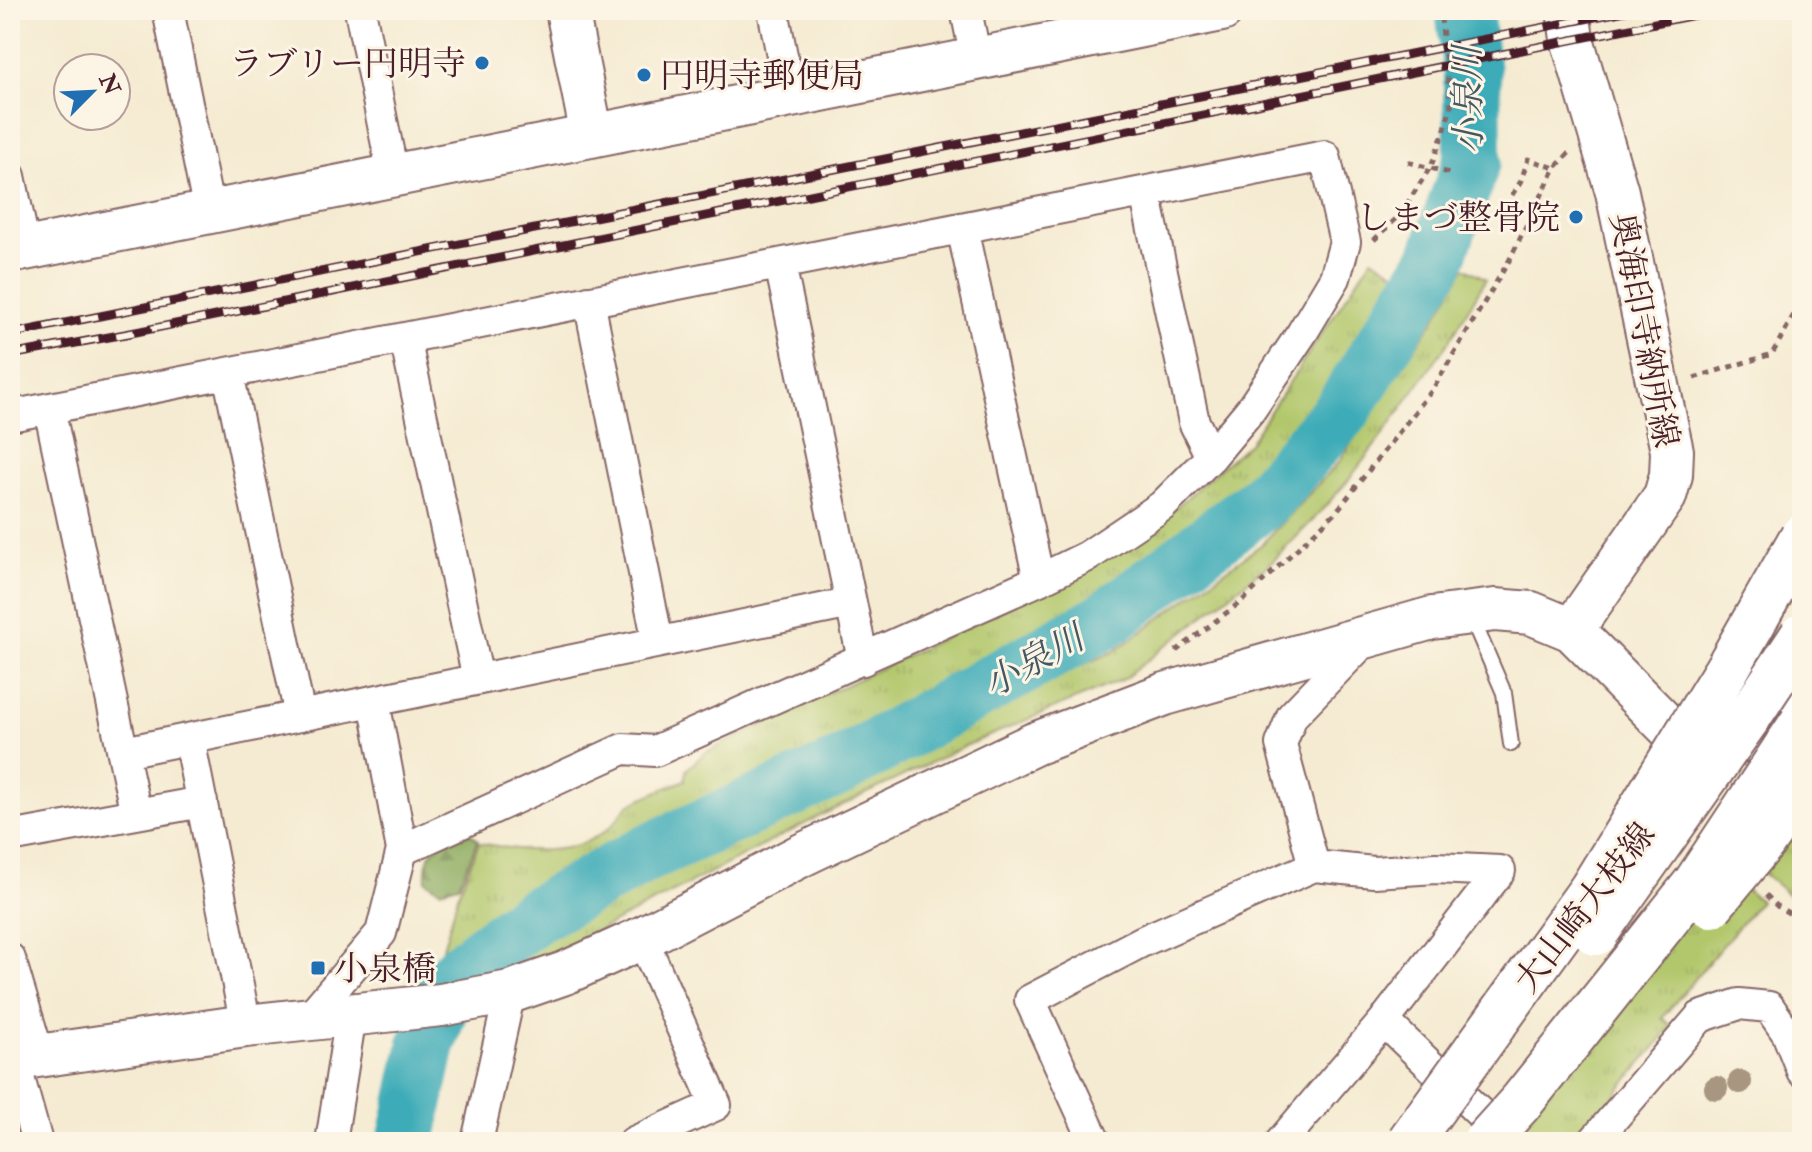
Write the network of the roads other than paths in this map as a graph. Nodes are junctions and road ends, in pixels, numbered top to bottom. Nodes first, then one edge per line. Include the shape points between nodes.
1 (168, 10) edge
2 (360, 10) edge
3 (567, 10) edge
4 (773, 10) edge
5 (966, 10) edge
6 (1222, 10) edge
7 (1568, 10) edge
8 (1117, 20) edge
9 (976, 59) junction
10 (790, 96) junction
11 (592, 136) junction
12 (393, 175) junction
13 (10, 176) edge
14 (1145, 192) junction
15 (209, 212) junction
16 (962, 228) junction
17 (18, 250) edge
18 (780, 264) junction
19 (589, 301) junction
20 (405, 338) junction
21 (228, 373) junction
22 (49, 408) junction
23 (10, 416) edge
24 (1211, 457) junction
25 (1802, 537) edge
26 (1039, 580) junction
27 (851, 603) junction
28 (1469, 612) junction
29 (1572, 630) junction
30 (1370, 635) junction
31 (1802, 636) edge
32 (658, 642) junction
33 (863, 660) junction
34 (478, 679) junction
35 (1802, 697) edge
36 (374, 701) junction
37 (300, 716) junction
38 (1802, 723) edge
39 (189, 739) junction
40 (1511, 744) dead end
41 (124, 752) junction
42 (1705, 764) junction
43 (1802, 786) edge
44 (202, 802) junction
45 (136, 814) junction
46 (10, 837) edge
47 (402, 850) junction
48 (1314, 866) junction
49 (642, 938) junction
50 (10, 959) edge
51 (503, 994) junction
52 (364, 1013) junction
53 (307, 1020) junction
54 (1384, 1021) junction
55 (246, 1026) junction
56 (21, 1059) edge
57 (1802, 1071) edge
58 (1444, 1078) junction
59 (1516, 1122) edge
60 (37, 1142) edge
61 (331, 1142) edge
62 (477, 1142) edge
63 (634, 1142) edge
64 (1095, 1142) edge
65 (1281, 1142) edge
66 (1389, 1142) edge
67 (1409, 1142) edge
68 (1425, 1142) edge
69 (1485, 1142) edge
70 (1593, 1142) edge

1 - 15 street
2 - 12 street
3 - 11 street
4 - 10 street
5 - 9 street
6 - 8 street
7 - 29 street, 奥海印寺納所線 via 1617,192 1672,451 1665,496
8 - 9 street
9 - 10 street
10 - 11 street
11 - 12 street
12 - 15 street
13 - 17 street
14 - 16 street
14 - 24 street via 1194,422
14 - 24 street via 1325,156 1345,242 1335,278 1251,409
15 - 17 street
16 - 18 street
16 - 26 street
18 - 19 street
18 - 27 street
19 - 20 street
19 - 32 street
20 - 21 street
20 - 34 street
21 - 22 street
21 - 37 street
22 - 23 street
22 - 41 street
24 - 26 street via 1162,506 1088,556
25 - 67 main road, bridge via 1591,890
26 - 33 street
27 - 32 street
27 - 33 street
28 - 29 street via 1531,613
28 - 30 street
28 - 40 lane via 1504,693
29 - 42 street
30 - 48 street via 1292,716 1281,744
30 - 49 street via 1165,694 1034,744
31 - 68 main road, bridge via 1590,940
32 - 34 street
33 - 47 street via 655,751 623,749
34 - 36 street
35 - 42 main road, 大山崎大枝線
36 - 37 street
36 - 47 street
37 - 39 street
38 - 59 main road, bridge via 1695,884
39 - 41 street
39 - 44 street
41 - 45 street
42 - 58 main road, 大山崎大枝線 via 1666,802
43 - 59 main road, bridge via 1763,842 1655,972
44 - 45 street
44 - 55 street
45 - 46 street
47 - 53 street via 381,933
48 - 54 street via 1374,872 1500,871
48 - 64 street via 1143,941 1030,1000
49 - 51 street
49 - 63 street via 716,1105
50 - 56 street
51 - 52 street
51 - 62 street
52 - 53 street
52 - 61 street
53 - 55 street
54 - 58 street
54 - 65 street
55 - 56 street
56 - 60 street
57 - 70 street via 1787,1033 1769,1007 1726,1008 1700,1017
58 - 59 street
58 - 66 main road, 大山崎大枝線
59 - 69 main road, bridge

